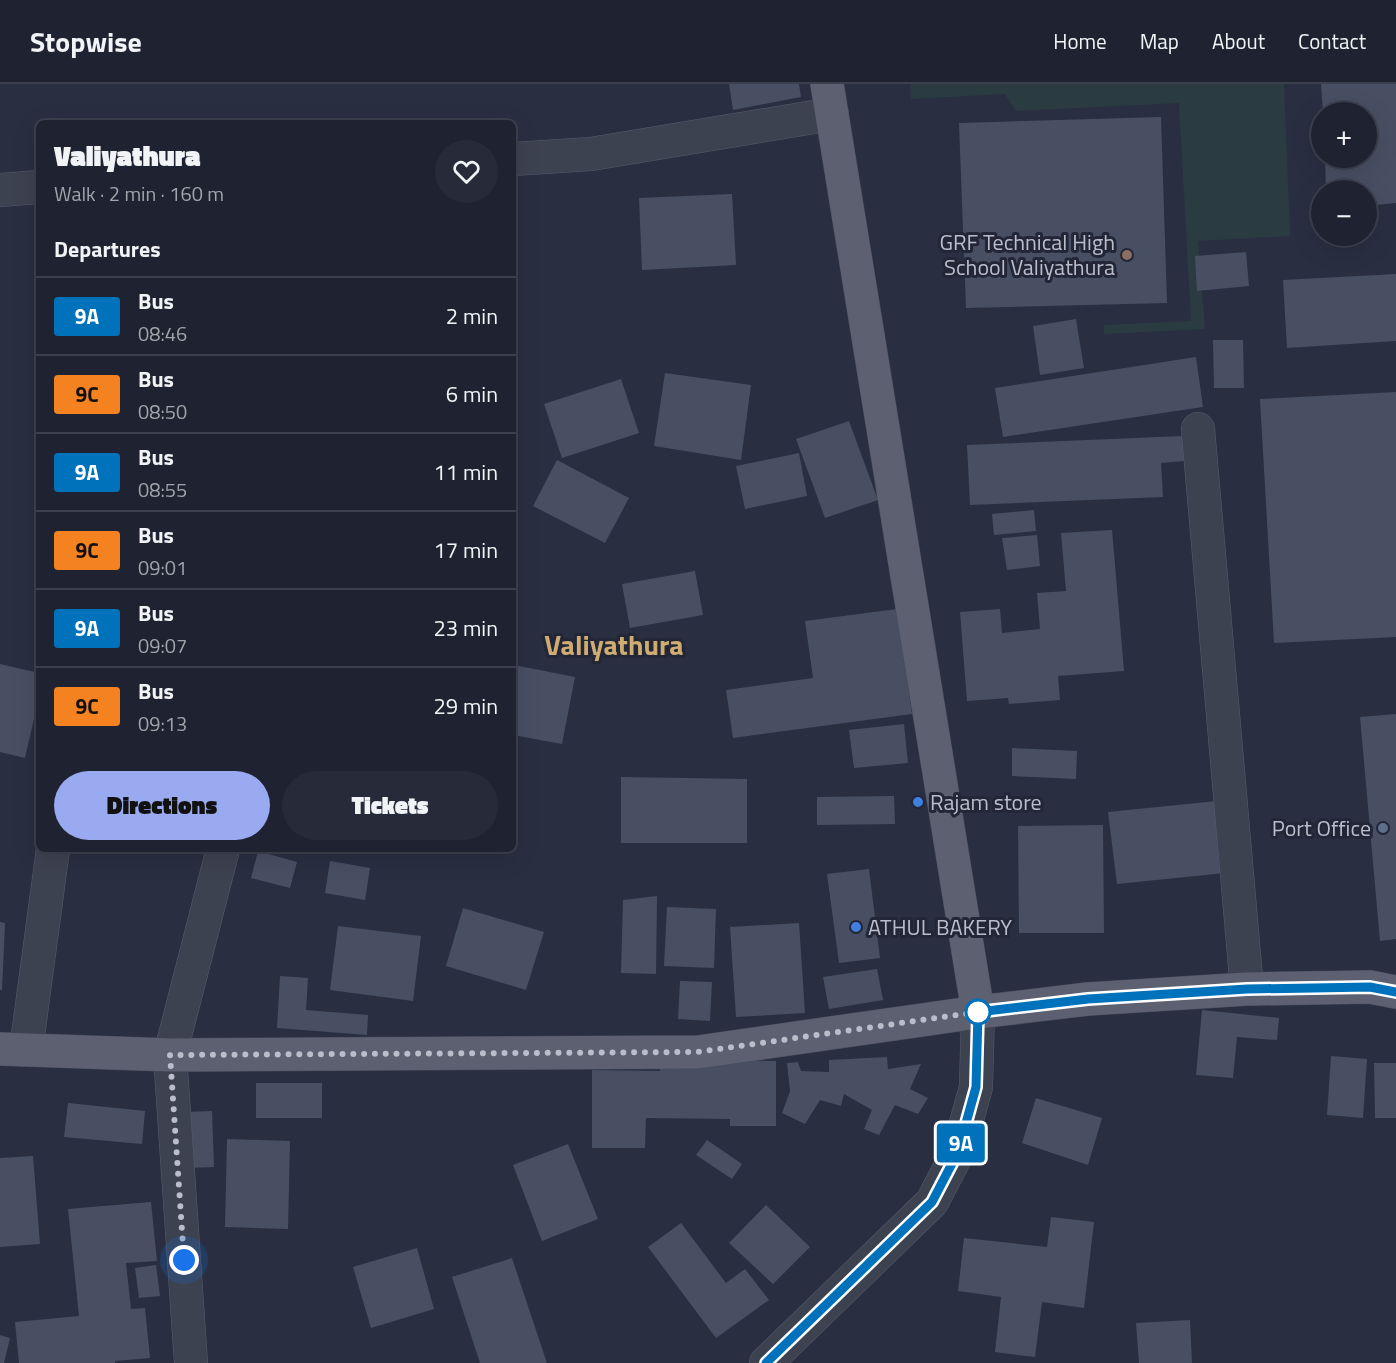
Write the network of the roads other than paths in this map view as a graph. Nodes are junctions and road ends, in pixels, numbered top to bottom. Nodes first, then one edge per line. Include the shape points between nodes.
1 (829, 99) edge
2 (516, 159) edge
3 (36, 187) edge
4 (0, 190) edge
5 (1198, 429) dead end
6 (52, 852) edge
7 (222, 852) edge
8 (1247, 989) junction
9 (1396, 992) edge
10 (978, 1012) junction
11 (13, 1050) edge
12 (170, 1055) junction
13 (191, 1363) edge
14 (766, 1363) edge

1 - 2 street via 591,154
1 - 10 main road
3 - 4 street
5 - 8 street
6 - 11 street
7 - 12 street
8 - 9 main road via 1370,987
8 - 10 main road via 1088,999
10 - 12 main road via 698,1052
10 - 14 street via 976,1087 958,1152 932,1202
11 - 12 main road
12 - 13 street

